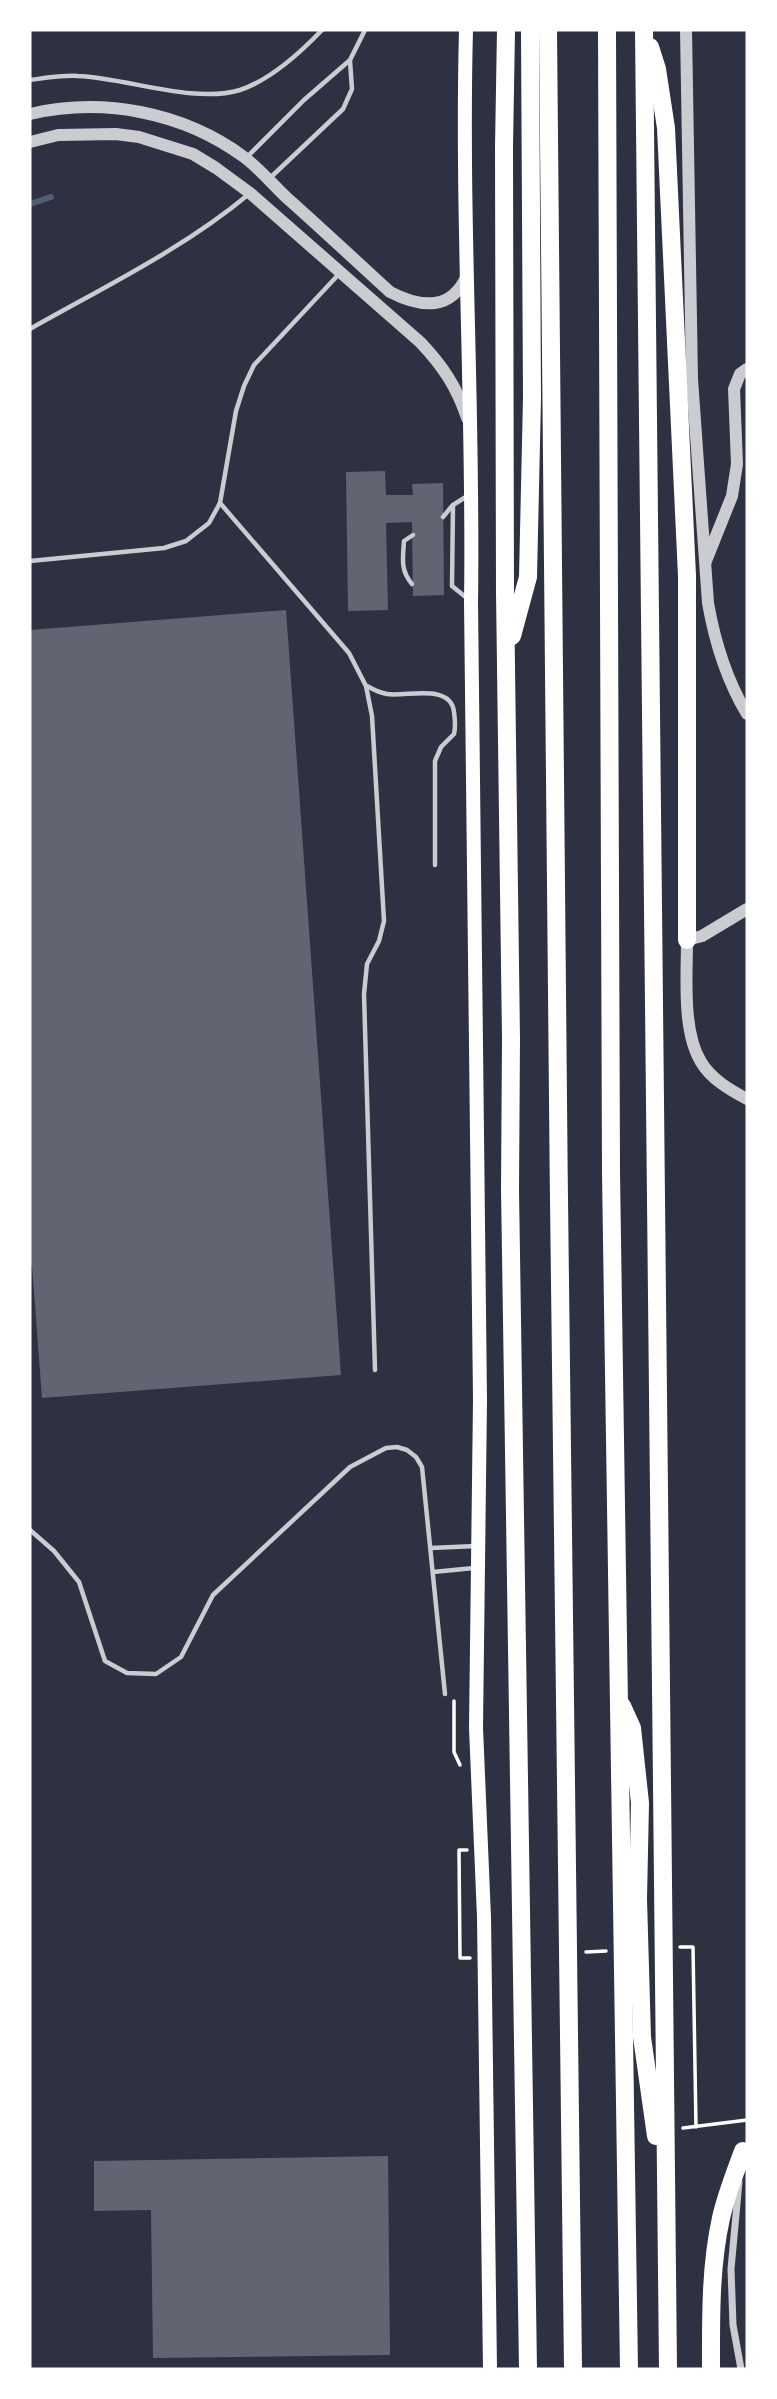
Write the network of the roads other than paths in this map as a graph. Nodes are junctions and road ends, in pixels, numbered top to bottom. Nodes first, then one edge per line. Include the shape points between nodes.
1 (322, 30) edge
2 (365, 30) edge
3 (466, 30) edge
4 (506, 30) edge
5 (530, 30) edge
6 (548, 30) edge
7 (607, 30) edge
8 (644, 30) edge
9 (686, 30) edge
10 (350, 60) junction
11 (30, 80) edge
12 (30, 114) edge
13 (30, 142) edge
14 (246, 158) junction
15 (268, 180) junction
16 (250, 193) junction
17 (340, 273) junction
18 (468, 275) junction
19 (30, 329) edge
20 (747, 369) edge
21 (471, 432) junction
22 (473, 494) junction
23 (220, 503) junction
24 (453, 505) junction
25 (443, 517) dead end
26 (412, 535) dead end
27 (30, 561) edge
28 (705, 566) junction
29 (412, 584) dead end
30 (444, 586) dead end
31 (452, 586) junction
32 (471, 602) junction
33 (506, 658) junction
34 (366, 686) junction
35 (747, 714) edge
36 (435, 865) dead end
37 (747, 909) edge
38 (687, 940) junction
39 (747, 1099) edge
40 (375, 1370) dead end
41 (30, 1530) edge
42 (477, 1546) junction
43 (430, 1548) junction
44 (477, 1568) junction
45 (433, 1572) junction
46 (445, 1694) dead end
47 (619, 1698) junction
48 (745, 2147) edge
49 (666, 2154) junction
50 (490, 2369) edge
51 (528, 2369) edge
52 (573, 2369) edge
53 (629, 2369) edge
54 (668, 2369) edge
55 (711, 2369) edge
56 (741, 2369) edge

1 - 11 lane via 275,71 223,94 77,75
2 - 10 lane
3 - 18 main road
4 - 33 highway
5 - 33 highway via 528,577
6 - 52 highway
7 - 47 highway via 611,1173
8 - 38 highway via 657,69 666,128 688,576
8 - 49 highway
9 - 28 street via 692,379
10 - 14 lane
10 - 15 lane via 352,89 343,109
12 - 14 street via 100,106 132,110 179,123
13 - 16 street via 97,133 139,137 193,154
14 - 15 street
15 - 18 street via 400,297 424,304 441,302 462,288
16 - 17 street
16 - 19 lane via 162,255
17 - 21 street via 439,361 462,401
17 - 23 lane via 254,365 236,411
18 - 21 main road
20 - 28 street via 734,389 737,464 732,496
21 - 22 main road
22 - 24 lane
22 - 32 main road
23 - 27 lane via 200,532 164,548
23 - 34 lane via 333,632
24 - 25 lane
24 - 31 lane
26 - 29 lane via 404,541 403,557 404,575
28 - 35 street via 713,635
30 - 31 lane
31 - 32 lane
32 - 42 main road via 480,1400
33 - 51 highway
34 - 36 lane via 389,695 439,694 453,706 456,729 435,761
34 - 40 lane via 372,716 384,921 368,964 364,994
37 - 38 street
38 - 39 street via 691,1035 701,1063 722,1084
41 - 43 lane via 79,1582 106,1661 127,1673 156,1674 181,1657 213,1595 350,1467 386,1448 407,1450 422,1467
42 - 43 lane
42 - 44 main road
43 - 45 lane
44 - 45 lane
44 - 50 main road via 476,1728 484,1917
45 - 46 lane
47 - 49 highway via 632,1728 640,1803 642,2036 657,2142
47 - 53 highway
48 - 55 highway via 716,2242
48 - 56 street via 731,2269 733,2325
49 - 54 highway

